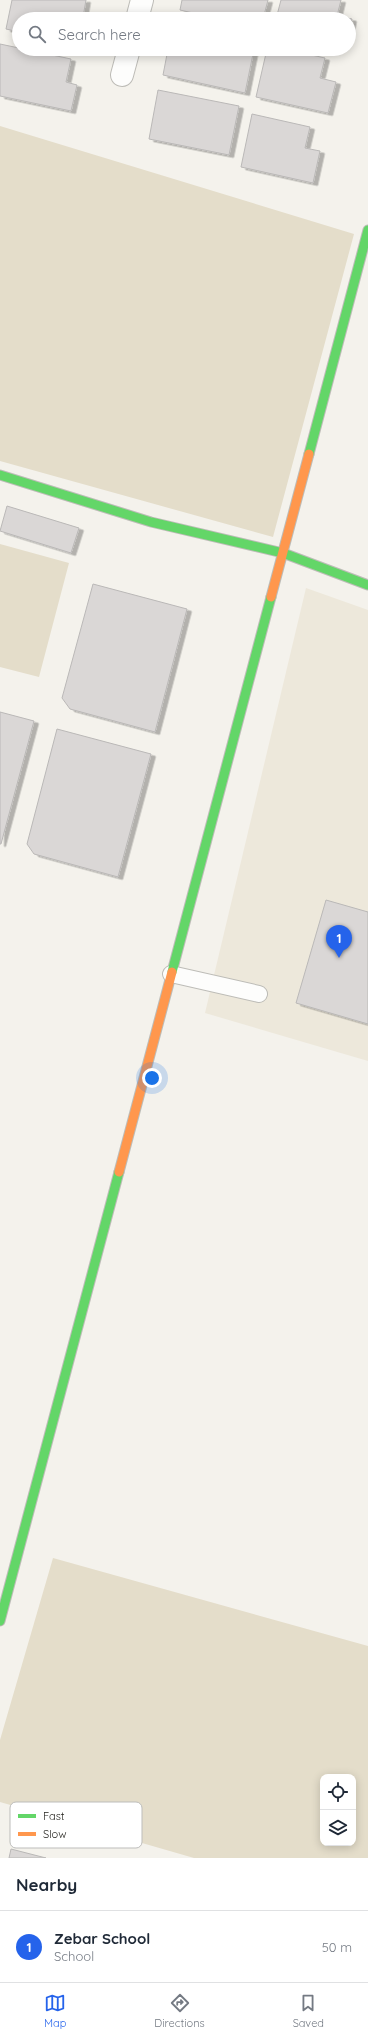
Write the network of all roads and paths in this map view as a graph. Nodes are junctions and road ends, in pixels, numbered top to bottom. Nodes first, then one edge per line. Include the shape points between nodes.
1 (142, 0) edge
2 (139, 12) edge
3 (127, 56) edge
4 (122, 75) dead end
5 (368, 230) edge
6 (0, 475) edge
7 (282, 553) junction
8 (368, 585) edge
9 (171, 974) junction
10 (259, 994) dead end
11 (4, 1593) edge
12 (0, 1621) edge

1 - 2 street
3 - 4 street
5 - 7 street
6 - 7 street via 151,522
7 - 8 street
7 - 9 street
9 - 10 lane
9 - 11 street
11 - 12 street

